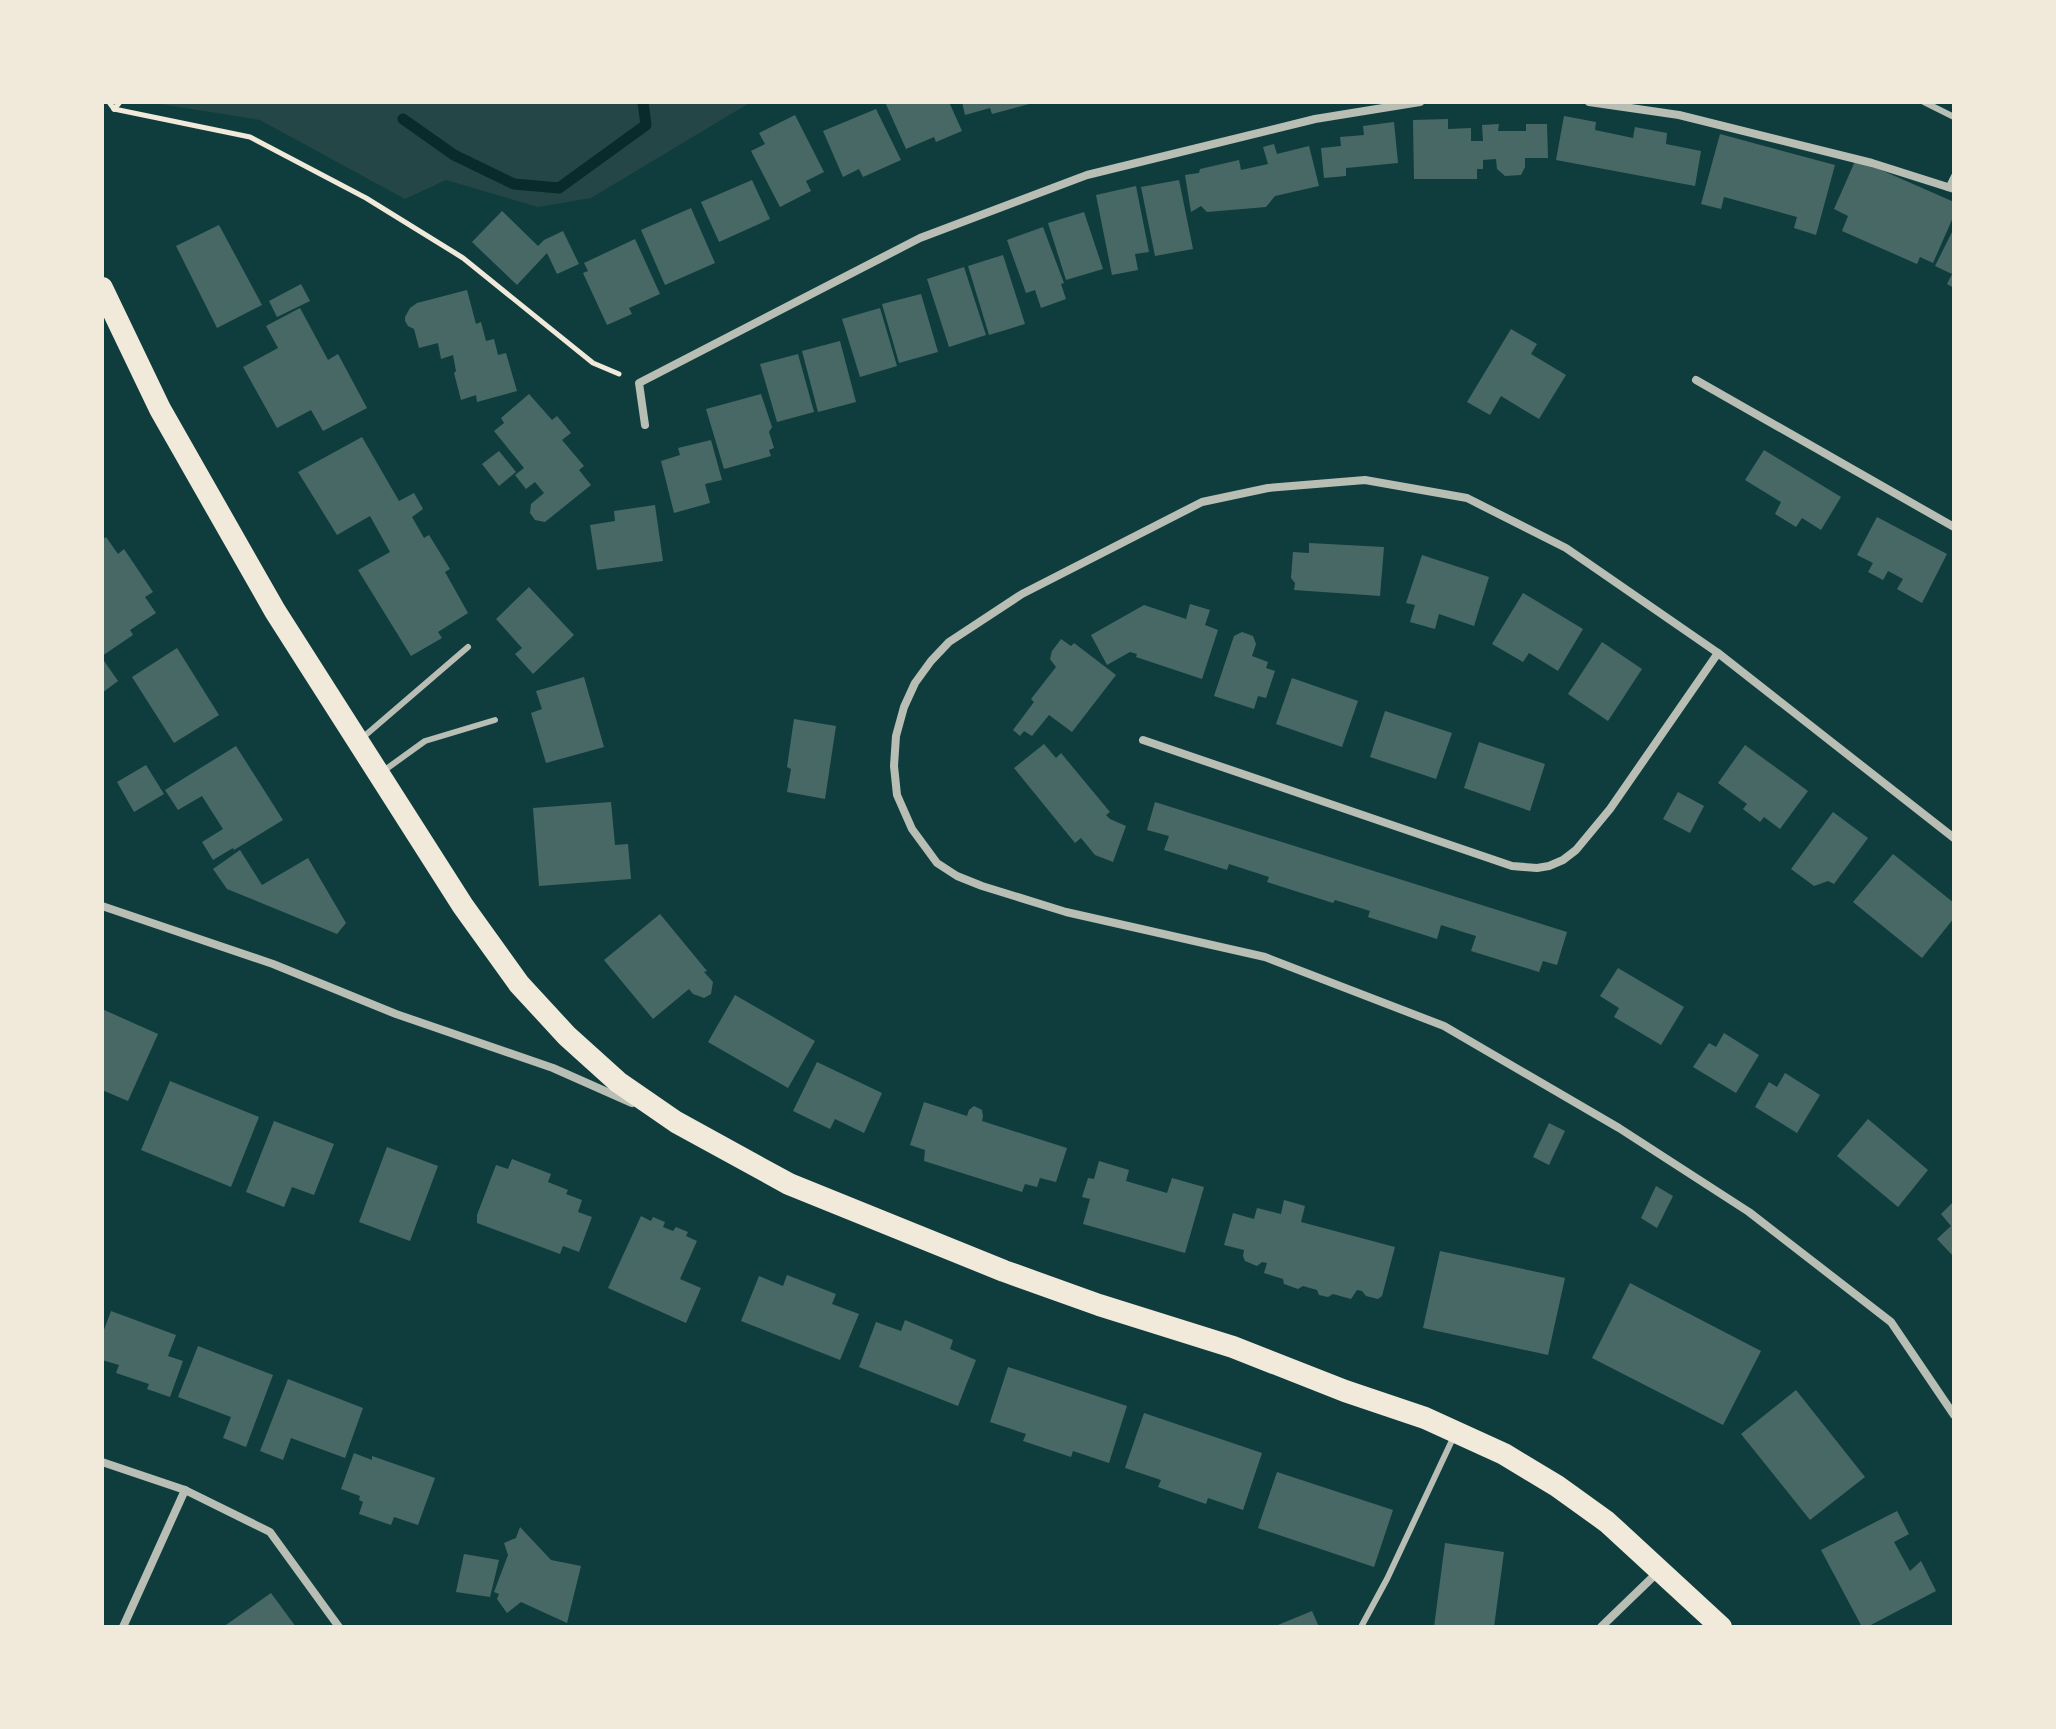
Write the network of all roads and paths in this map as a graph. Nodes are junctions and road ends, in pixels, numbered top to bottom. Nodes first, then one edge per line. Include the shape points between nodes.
1 (109, 102) edge
2 (120, 102) edge
3 (1420, 102) edge
4 (1589, 102) edge
5 (1924, 102) edge
6 (114, 109) junction
7 (1954, 117) edge
8 (1954, 176) edge
9 (1951, 188) edge
10 (102, 288) edge
11 (1696, 380) dead end
12 (639, 383) junction
13 (645, 425) dead end
14 (1954, 527) edge
15 (468, 647) dead end
16 (1718, 653) junction
17 (495, 720) dead end
18 (1143, 740) dead end
19 (358, 741) junction
20 (379, 774) junction
21 (1954, 838) edge
22 (102, 906) edge
23 (676, 1122) junction
24 (1954, 1415) edge
25 (1456, 1431) junction
26 (102, 1462) edge
27 (185, 1490) junction
28 (1660, 1570) junction
29 (123, 1627) edge
30 (339, 1627) edge
31 (1361, 1627) edge
32 (1601, 1627) edge
33 (1721, 1627) edge

1 - 6 path
2 - 6 path
3 - 12 street via 1315,119 1087,175 920,238
4 - 9 street via 1679,115
5 - 7 lane
6 - 12 path via 250,137 463,258 593,363
8 - 9 lane
10 - 19 highway via 160,409 275,611
11 - 14 street
12 - 13 street
15 - 19 lane
16 - 18 street via 1576,850 1537,868 1512,866
16 - 21 street
16 - 24 street via 1566,548 1467,498 1365,480 1268,488 1202,502 1022,594 949,642 915,683 904,707 896,736 897,795 912,829 937,863 957,876 1066,912 1265,957 1444,1026 1619,1128 1749,1212 1891,1322
17 - 20 lane via 425,741
19 - 20 highway
20 - 23 highway via 519,984 618,1082
22 - 23 street via 553,1068
23 - 25 highway via 789,1184 1004,1271 1233,1347
25 - 28 highway via 1557,1486
25 - 31 lane
26 - 27 street
27 - 29 street
27 - 30 street via 270,1532
28 - 32 street
28 - 33 highway

